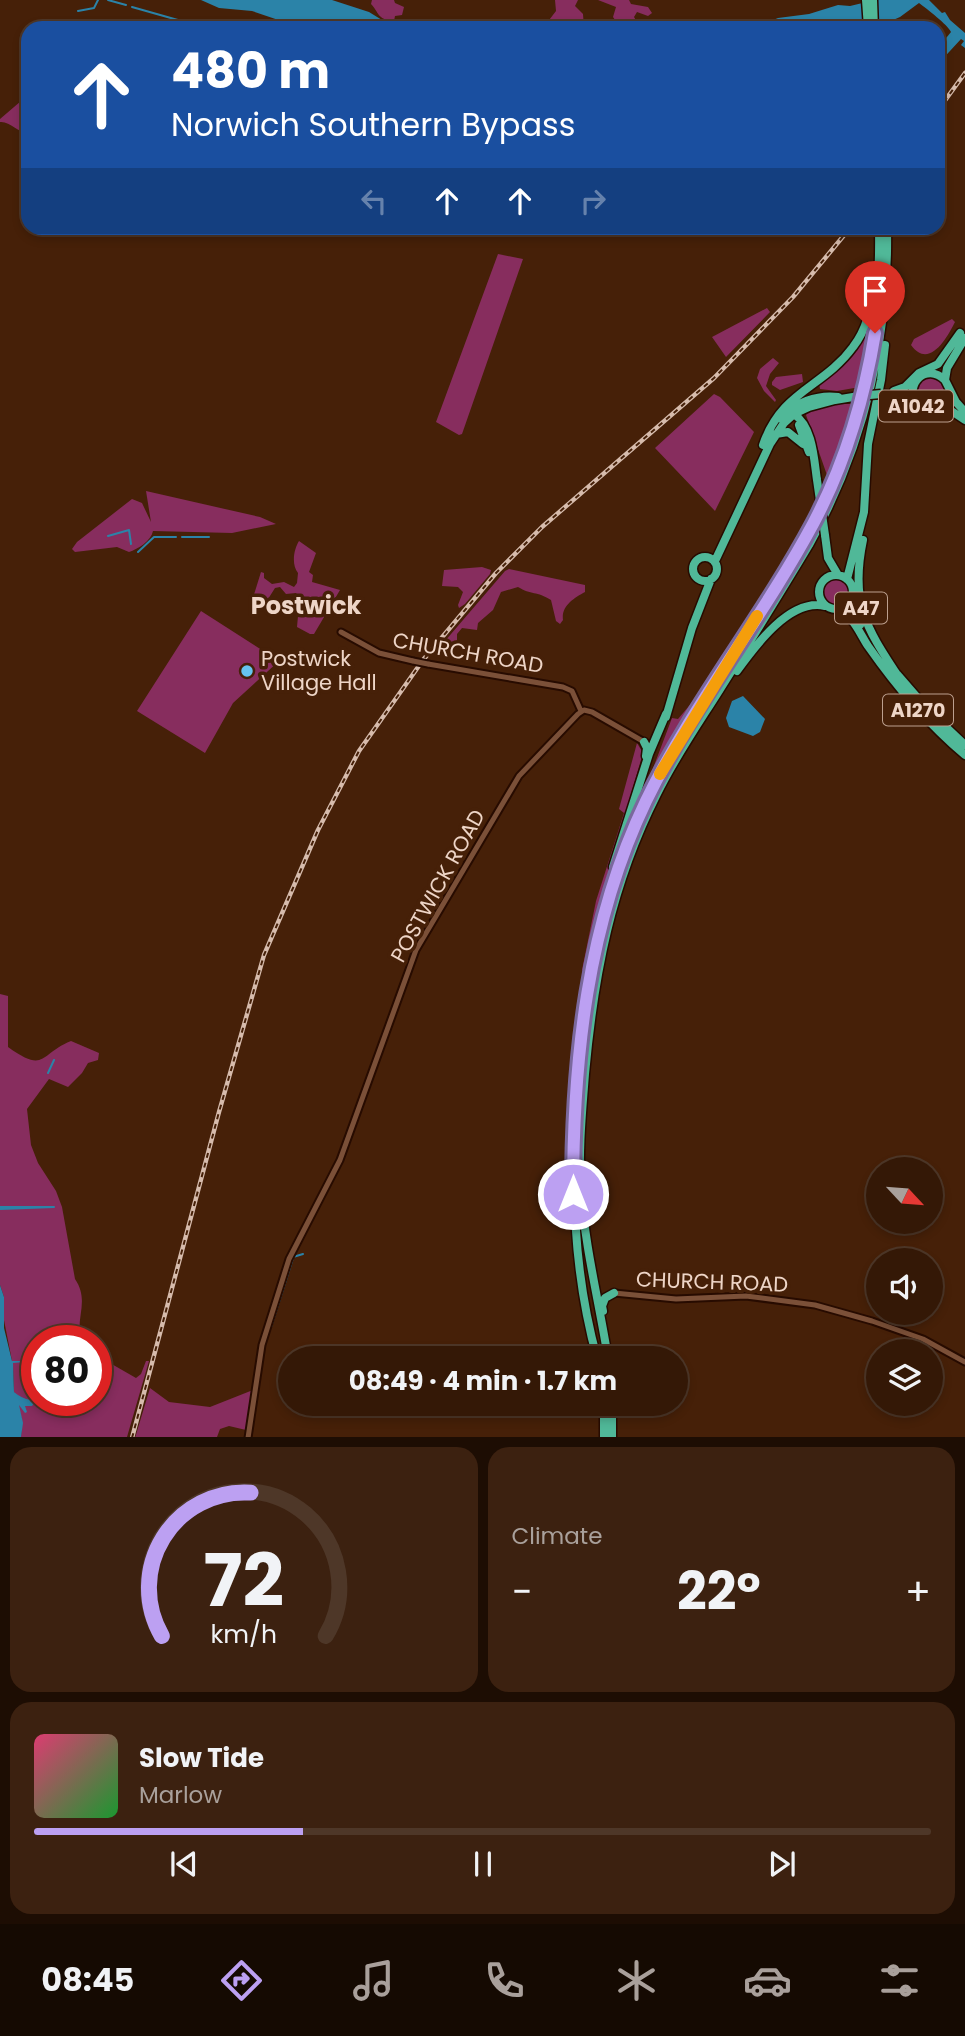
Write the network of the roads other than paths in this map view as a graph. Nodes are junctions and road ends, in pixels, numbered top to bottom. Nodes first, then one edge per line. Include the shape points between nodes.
1 (866, 0) edge
2 (873, 0) edge
3 (868, 21) edge
4 (874, 21) edge
5 (877, 235) edge
6 (878, 235) edge
7 (887, 235) edge
8 (886, 293) junction
9 (963, 332) edge
10 (930, 373) junction
11 (818, 379) junction
12 (945, 380) junction
13 (913, 386) junction
14 (950, 390) junction
15 (890, 392) junction
16 (817, 397) junction
17 (840, 399) junction
18 (914, 403) junction
19 (942, 409) junction
20 (795, 411) junction
21 (965, 412) edge
22 (965, 420) edge
23 (776, 434) junction
24 (763, 445) junction
25 (807, 449) junction
26 (867, 461) junction
27 (815, 468) junction
28 (751, 484) junction
29 (724, 540) junction
30 (705, 556) junction
31 (828, 558) junction
32 (715, 561) junction
33 (838, 575) junction
34 (711, 579) junction
35 (848, 579) junction
36 (699, 580) junction
37 (824, 580) junction
38 (852, 600) junction
39 (825, 606) junction
40 (838, 610) junction
41 (695, 620) junction
42 (341, 632) dead end
43 (898, 676) junction
44 (581, 711) junction
45 (648, 741) junction
46 (686, 742) junction
47 (965, 746) edge
48 (965, 755) edge
49 (600, 927) junction
50 (594, 1282) junction
51 (614, 1293) junction
52 (605, 1340) junction
53 (594, 1346) edge
54 (606, 1346) edge
55 (965, 1362) edge
56 (604, 1416) edge
57 (612, 1416) edge
58 (248, 1437) edge
59 (604, 1437) edge
60 (612, 1437) edge

1 - 3 highway
2 - 4 highway
5 - 11 highway via 866,324 851,350
6 - 49 highway via 872,350 840,466 798,550 659,776 626,847
7 - 8 highway, A47
8 - 26 highway, A47 via 883,364
8 - 46 highway, A47 via 869,400 837,492
9 - 10 highway, A1042 via 944,362
9 - 12 highway, A1042
9 - 15 highway via 938,364
10 - 12 highway, A1042
10 - 13 highway, A1042
11 - 16 highway via 813,388
11 - 20 highway
12 - 14 highway, A1042
13 - 15 highway, A1042
13 - 18 highway, A1042
14 - 19 highway, A1042
14 - 21 highway
15 - 17 highway, A1042, bridge
15 - 18 highway, A1042
16 - 17 highway, A1042
16 - 20 highway, A1042
17 - 20 highway, A1042
18 - 19 highway, A1042 via 927,412
19 - 22 highway
20 - 23 highway, A1042
20 - 24 highway, A1042 via 779,419
20 - 24 highway via 781,410
20 - 25 highway
20 - 27 highway via 813,449
23 - 25 highway via 788,432
23 - 28 highway, A1042
24 - 28 highway, A1042
25 - 27 highway
26 - 35 highway, A47 via 864,512
26 - 43 highway, A47 via 868,505 857,580 865,623
27 - 31 highway, bridge
28 - 29 highway, A1042
29 - 30 highway, A1042
29 - 32 highway, A1042
30 - 32 highway
30 - 36 highway via 693,565
31 - 33 highway
31 - 37 highway
32 - 34 highway
33 - 35 highway
33 - 37 highway
34 - 36 highway
34 - 41 highway
35 - 38 highway
36 - 41 highway
37 - 39 highway via 819,593
38 - 40 highway
38 - 43 highway, A1270 via 856,618
39 - 40 highway
39 - 46 highway, A47 via 804,606 772,629
40 - 48 highway, A1270 via 848,615 903,692
41 - 45 highway via 659,741 656,746
42 - 44 street, CHURCH ROAD, bridge via 379,653 563,687 572,691
43 - 47 highway, A1270
44 - 45 street via 592,712
44 - 58 street, POSTWICK ROAD via 519,776 416,950 340,1160 289,1259 261,1345
45 - 49 highway
46 - 50 highway, A47 via 634,844 598,966 584,1080 580,1176
49 - 53 highway via 584,1013 573,1149 577,1262
50 - 51 highway
50 - 52 highway, A47
51 - 52 highway, A47 via 602,1306
51 - 55 street, CHURCH ROAD via 676,1299 746,1296 816,1305 923,1339
52 - 54 highway, A47
56 - 59 highway
57 - 60 highway

